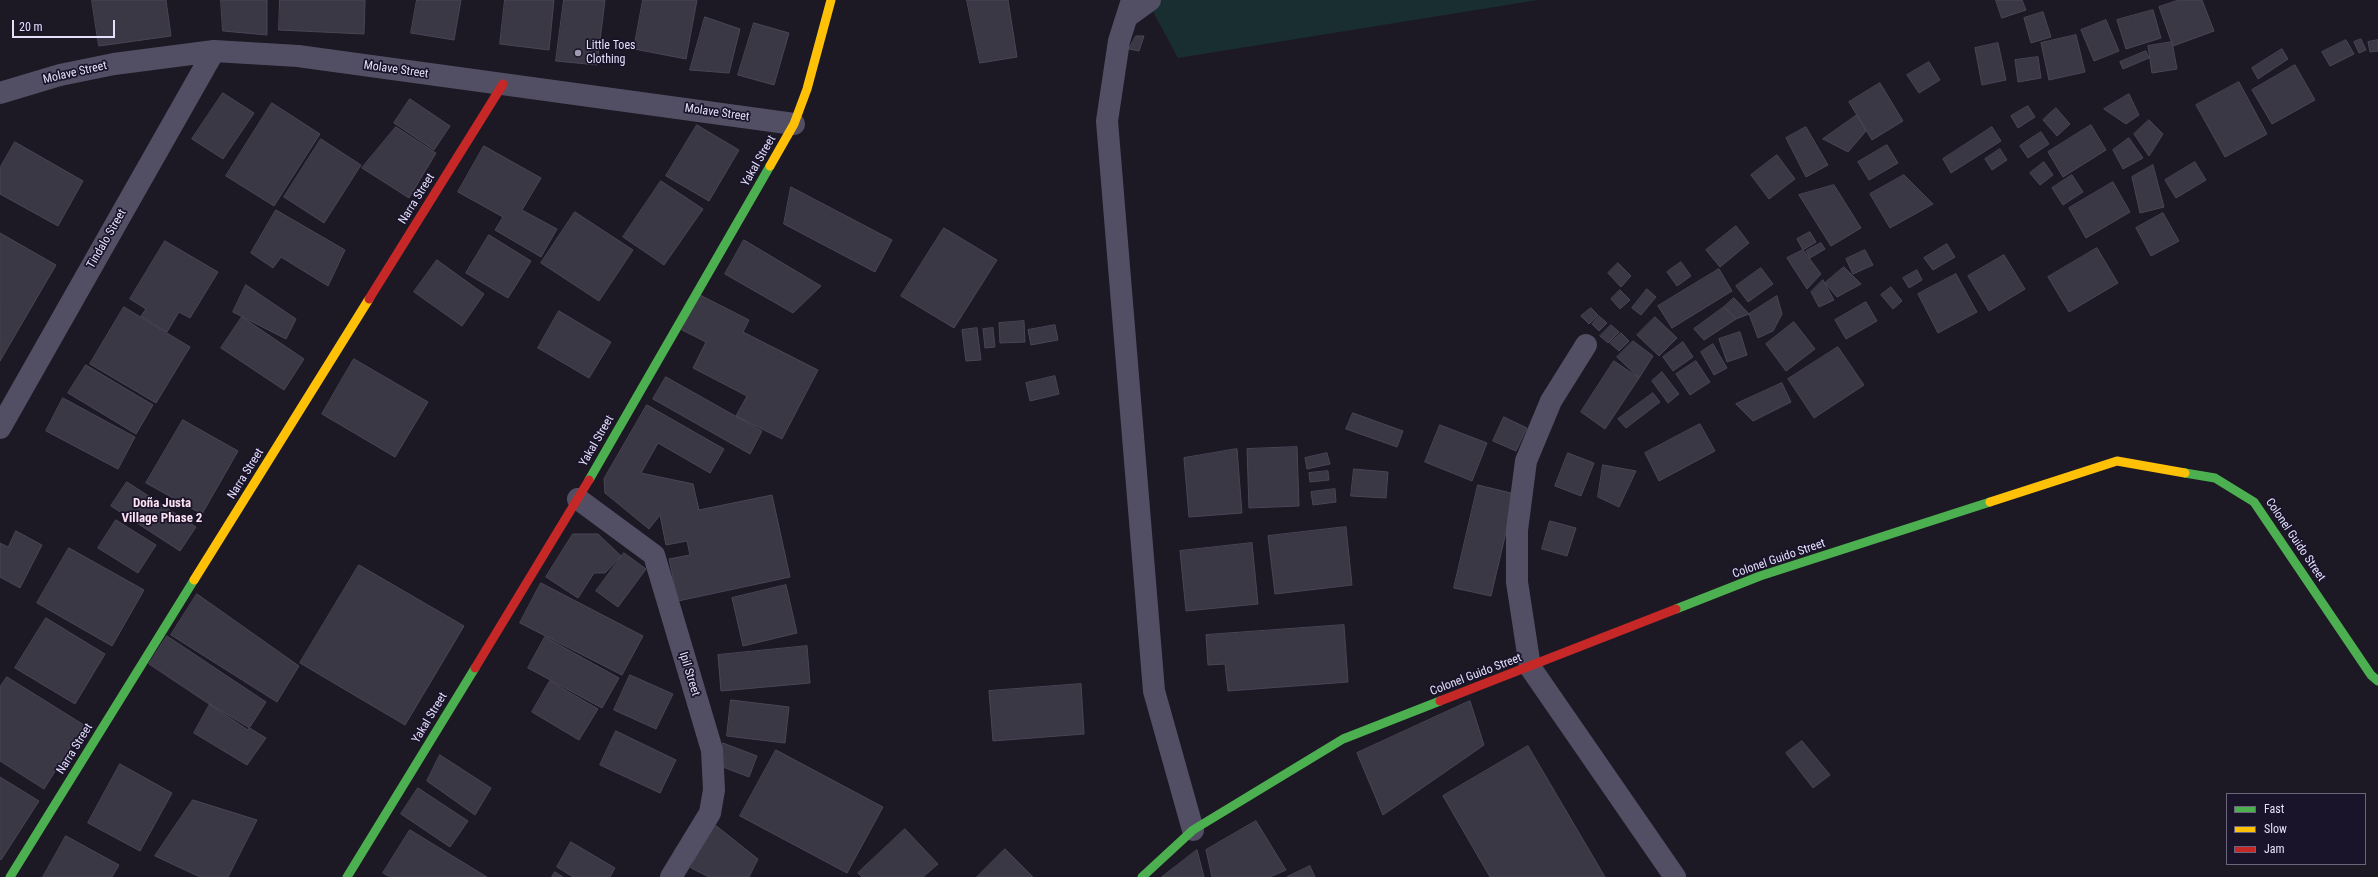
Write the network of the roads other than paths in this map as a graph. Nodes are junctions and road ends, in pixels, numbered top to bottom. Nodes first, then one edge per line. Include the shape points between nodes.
1 (830, 0) edge
2 (1150, 0) edge
3 (1130, 8) edge
4 (214, 50) junction
5 (503, 84) junction
6 (0, 93) edge
7 (794, 124) junction
8 (1586, 345) dead end
9 (0, 428) edge
10 (578, 499) junction
11 (1530, 667) junction
12 (2378, 681) edge
13 (1193, 830) junction
14 (10, 877) edge
15 (347, 877) edge
16 (671, 877) edge
17 (1142, 877) edge
18 (1675, 877) edge

1 - 7 street, Yakal Street via 807,89
2 - 3 street
3 - 13 street via 1120,41 1107,121 1108,136 1154,691
4 - 5 street, Molave Street via 298,56
4 - 6 street, Molave Street via 114,64
4 - 9 street, Tindalo Street
5 - 7 street, Molave Street
5 - 14 street, Narra Street
7 - 10 street, Yakal Street
8 - 11 street via 1551,401 1526,460 1517,530 1517,582
10 - 15 street, Yakal Street
10 - 16 street, Ipil Street via 654,555 712,750 714,790 710,813
11 - 12 street, Colonel Guido Street via 1760,576 2117,461 2216,478 2254,502 2371,676
11 - 13 street, Colonel Guido Street via 1343,739
11 - 18 street
13 - 17 street, Colonel Guido Street

